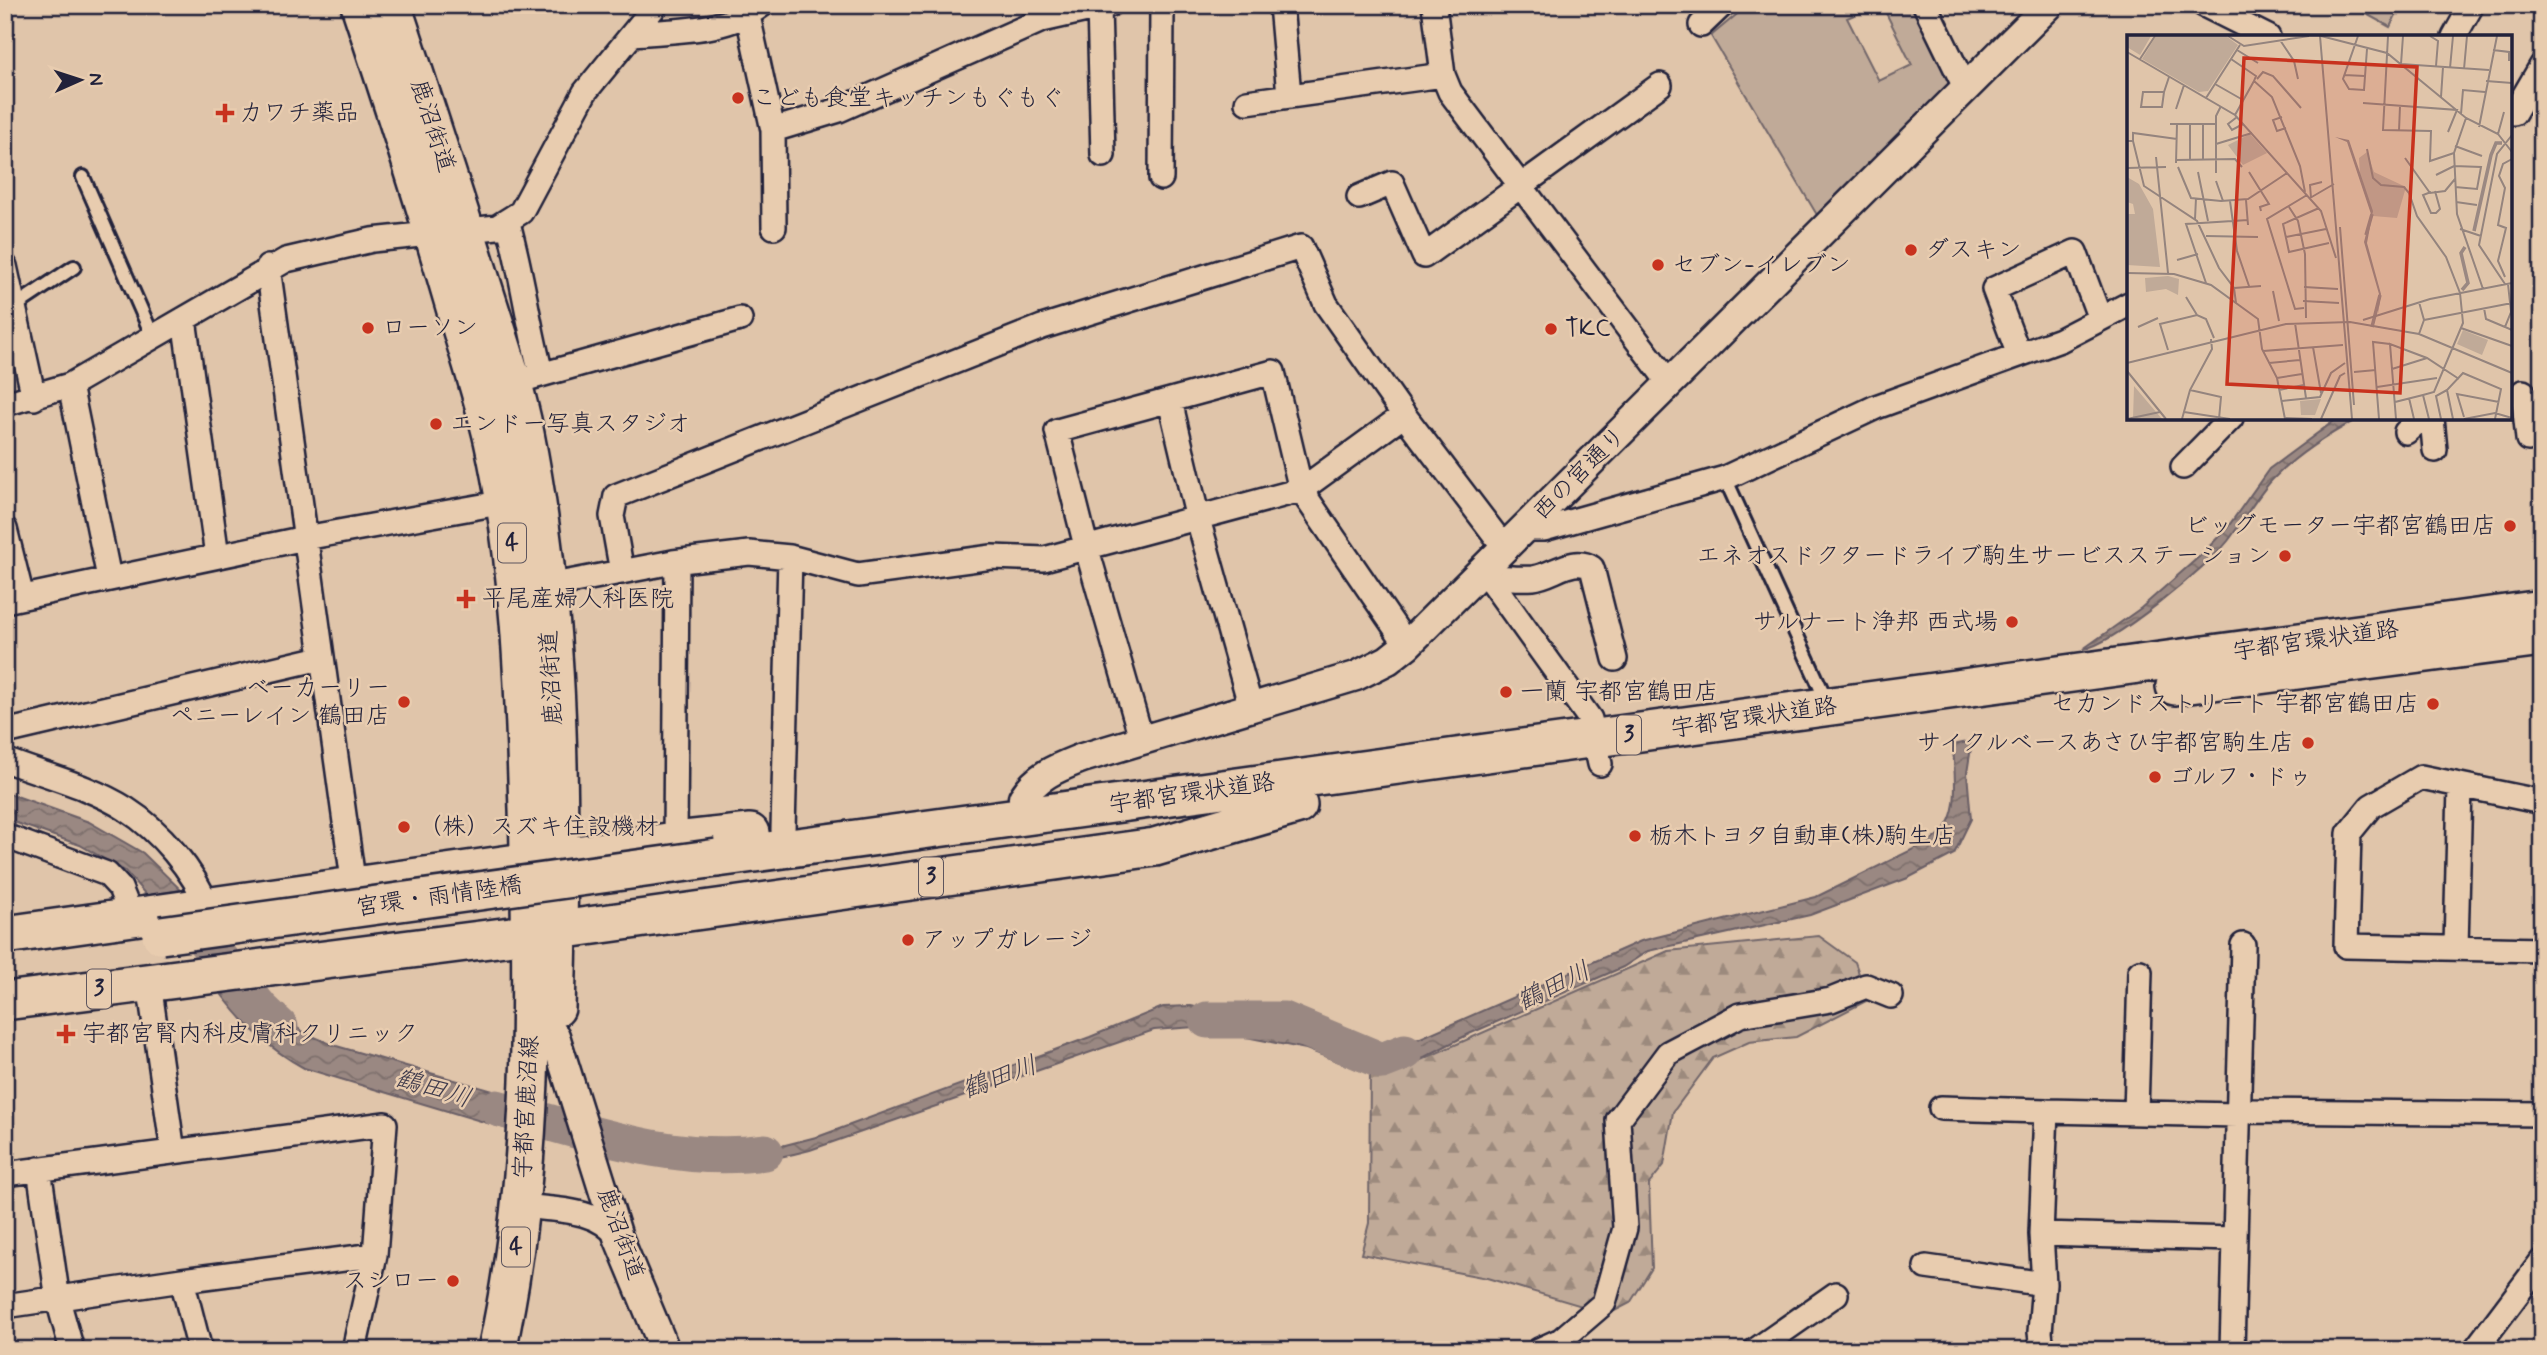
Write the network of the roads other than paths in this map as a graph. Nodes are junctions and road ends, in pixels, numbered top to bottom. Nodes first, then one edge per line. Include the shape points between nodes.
1 (360, 5) edge
2 (392, 5) edge
3 (656, 5) edge
4 (1162, 5) edge
5 (1281, 5) edge
6 (1434, 5) edge
7 (1722, 5) edge
8 (1925, 5) edge
9 (2472, 5) edge
10 (1104, 6) edge
11 (2215, 8) edge
12 (2037, 10) edge
13 (755, 11) edge
14 (1700, 24) dead end
15 (634, 34) junction
16 (2264, 35) edge
17 (2455, 35) edge
18 (2542, 65) edge
19 (1443, 75) junction
20 (1660, 85) dead end
21 (1966, 89) junction
22 (1289, 95) junction
23 (1247, 102) dead end
24 (2514, 113) dead end
25 (773, 130) junction
26 (1103, 155) dead end
27 (83, 177) dead end
28 (1161, 178) dead end
29 (1522, 187) junction
30 (1359, 197) dead end
31 (509, 223) junction
32 (774, 227) dead end
33 (450, 233) junction
34 (5, 266) edge
35 (74, 267) dead end
36 (268, 267) junction
37 (2127, 305) edge
38 (14, 307) junction
39 (184, 319) junction
40 (2100, 319) junction
41 (740, 320) dead end
42 (153, 337) junction
43 (2019, 355) junction
44 (526, 378) junction
45 (70, 384) junction
46 (1670, 384) junction
47 (2525, 391) edge
48 (34, 398) junction
49 (1170, 401) junction
50 (5, 404) edge
51 (1404, 415) junction
52 (2229, 420) edge
53 (2432, 420) edge
54 (2528, 439) dead end
55 (2435, 450) dead end
56 (2183, 467) dead end
57 (1725, 478) junction
58 (1301, 490) junction
59 (505, 502) junction
60 (1198, 519) junction
61 (5, 529) edge
62 (305, 538) junction
63 (1515, 538) junction
64 (1086, 547) junction
65 (217, 556) junction
66 (790, 557) junction
67 (677, 562) junction
68 (622, 572) junction
69 (1485, 573) junction
70 (109, 578) junction
71 (548, 586) junction
72 (13, 599) edge
73 (2542, 609) edge
74 (2542, 638) edge
75 (1407, 646) junction
76 (321, 658) junction
77 (1615, 659) dead end
78 (1251, 708) junction
79 (1830, 708) junction
80 (5, 732) edge
81 (1142, 741) junction
82 (1599, 752) junction
83 (5, 760) edge
84 (2460, 786) junction
85 (1299, 792) junction
86 (1023, 798) junction
87 (2542, 802) edge
88 (783, 830) junction
89 (5, 836) edge
90 (675, 841) junction
91 (545, 860) junction
92 (719, 871) joint
93 (354, 887) junction
94 (205, 908) junction
95 (545, 932) junction
96 (5, 935) edge
97 (162, 941) junction
98 (2243, 945) dead end
99 (2456, 947) junction
100 (2542, 950) edge
101 (5, 956) edge
102 (2140, 972) dead end
103 (5, 983) edge
104 (149, 983) junction
105 (1891, 996) dead end
106 (5, 1001) edge
107 (554, 1101) junction
108 (1941, 1108) dead end
109 (2046, 1111) junction
110 (2136, 1113) junction
111 (2542, 1114) edge
112 (2238, 1115) junction
113 (173, 1152) junction
114 (39, 1169) junction
115 (5, 1174) edge
116 (533, 1208) junction
117 (2041, 1234) junction
118 (618, 1237) junction
119 (2234, 1239) junction
120 (375, 1255) junction
121 (2542, 1261) edge
122 (1926, 1267) dead end
123 (182, 1280) junction
124 (2044, 1284) junction
125 (1836, 1294) dead end
126 (58, 1300) junction
127 (5, 1306) edge
128 (72, 1350) edge
129 (200, 1350) edge
130 (354, 1350) edge
131 (497, 1350) edge
132 (520, 1350) edge
133 (666, 1350) edge
134 (1539, 1350) edge
135 (1756, 1350) edge
136 (2042, 1350) edge
137 (2232, 1350) edge
138 (2475, 1350) edge

1 - 33 main road, 鹿沼街道 / 4
2 - 33 main road, 鹿沼街道 / 4
3 - 15 street
4 - 28 street
5 - 22 street
6 - 19 street
7 - 14 street
8 - 21 street
9 - 17 street
10 - 25 street via 1042,20 839,110
10 - 26 street
11 - 16 street
12 - 21 street, 西の宮通り
13 - 15 street via 704,27
13 - 25 street
15 - 31 street via 586,92 521,212
18 - 24 street
19 - 22 street
19 - 29 street via 1460,106
20 - 29 street
21 - 46 street, 西の宮通り
22 - 23 street
25 - 32 street
27 - 42 lane
29 - 30 street via 1424,256 1392,183
29 - 46 street
31 - 33 street
31 - 44 street via 524,280 529,328
33 - 36 street via 332,247
33 - 44 main road, 鹿沼街道 / 4
33 - 59 main road, 鹿沼街道 / 4
34 - 38 street
35 - 38 lane
36 - 39 street
36 - 62 street
37 - 40 street
38 - 48 street
39 - 42 street
39 - 65 street
40 - 43 street
40 - 43 street via 2075,253 1994,289
41 - 44 street
42 - 45 street
43 - 57 street via 1875,407
44 - 71 main road, 鹿沼街道 / 4 via 527,446
45 - 48 street
45 - 70 street
46 - 63 street, 西の宮通り
47 - 54 street
48 - 50 street
49 - 58 street via 1273,372
49 - 60 street
49 - 64 street via 1057,430
51 - 58 street
51 - 63 street
51 - 68 street via 1326,304 1301,247 1042,327 616,496 612,516
52 - 56 street
53 - 55 street
57 - 63 street
57 - 79 lane
58 - 60 street
58 - 75 street
59 - 62 street
59 - 91 main road, 鹿沼街道 / 4
60 - 64 street
60 - 78 street
61 - 72 street
62 - 65 street
62 - 76 street
63 - 69 street, 西の宮通り
64 - 66 street via 1044,559 992,557 858,575
64 - 81 street
65 - 70 street
66 - 67 street via 749,553
66 - 88 street
67 - 68 street
67 - 90 street
68 - 71 street
69 - 75 street, 西の宮通り
69 - 77 street via 1536,578 1577,563 1592,568
69 - 82 street via 1590,719
70 - 72 street
71 - 91 main road, 鹿沼街道 / 4
73 - 79 main road, 宇都宮環状道路 / 3
74 - 82 main road, 宇都宮環状道路 / 3
75 - 78 street, 西の宮通り via 1356,676
76 - 80 street
76 - 93 street
78 - 81 street, 西の宮通り
79 - 82 main road, 宇都宮環状道路 / 3
81 - 86 street, 西の宮通り via 1045,774 1032,783
82 - 85 main road, 宇都宮環状道路 / 3
83 - 94 street via 126,809 182,862
84 - 87 street
84 - 99 street
84 - 99 street via 2421,777 2371,806 2349,833 2348,846 2346,946
85 - 86 main road, 3 via 1203,781
85 - 92 main road, 宇都宮環状道路 / 3
85 - 95 main road, 3 via 1155,847
86 - 88 main road, 3
88 - 90 main road, 3
89 - 97 street via 107,874
90 - 91 main road, 3
91 - 93 main road, 3
91 - 95 main road, 鹿沼街道 / 4
92 - 97 main road, 宮環・雨情陸橋 / 3, bridge
93 - 94 main road, 3
94 - 97 main road, 3
95 - 97 main road, 3 via 254,970
95 - 107 main road, 宇都宮鹿沼線 / 4
95 - 107 main road, 鹿沼街道 / 4 via 555,1036
96 - 97 main road, 3
97 - 101 main road, 3
97 - 103 main road, 3
97 - 104 main road, 3
98 - 112 street
99 - 100 street
102 - 110 street
104 - 106 main road, 3
104 - 113 street
105 - 134 street via 1866,986 1831,1000 1740,1015 1668,1053 1618,1120 1625,1228 1604,1303 1561,1340
107 - 116 main road, 宇都宮鹿沼線 / 4 via 539,1146
107 - 118 street, 鹿沼街道 via 592,1156
108 - 109 street
109 - 110 street
109 - 117 street
110 - 112 street
111 - 112 street via 2252,1111
112 - 119 street
113 - 114 street
113 - 120 street via 385,1124
114 - 115 street
114 - 126 street
116 - 118 street via 597,1219 609,1224
116 - 131 main road, 宇都宮鹿沼線 / 4
116 - 132 main road, 宇都宮鹿沼線 / 4
117 - 119 street
117 - 124 street
118 - 133 street, 鹿沼街道
119 - 137 street
120 - 123 street
120 - 130 street
121 - 138 street
122 - 124 street
123 - 126 street
123 - 129 street
124 - 136 street
125 - 135 street
126 - 127 street
126 - 128 street

